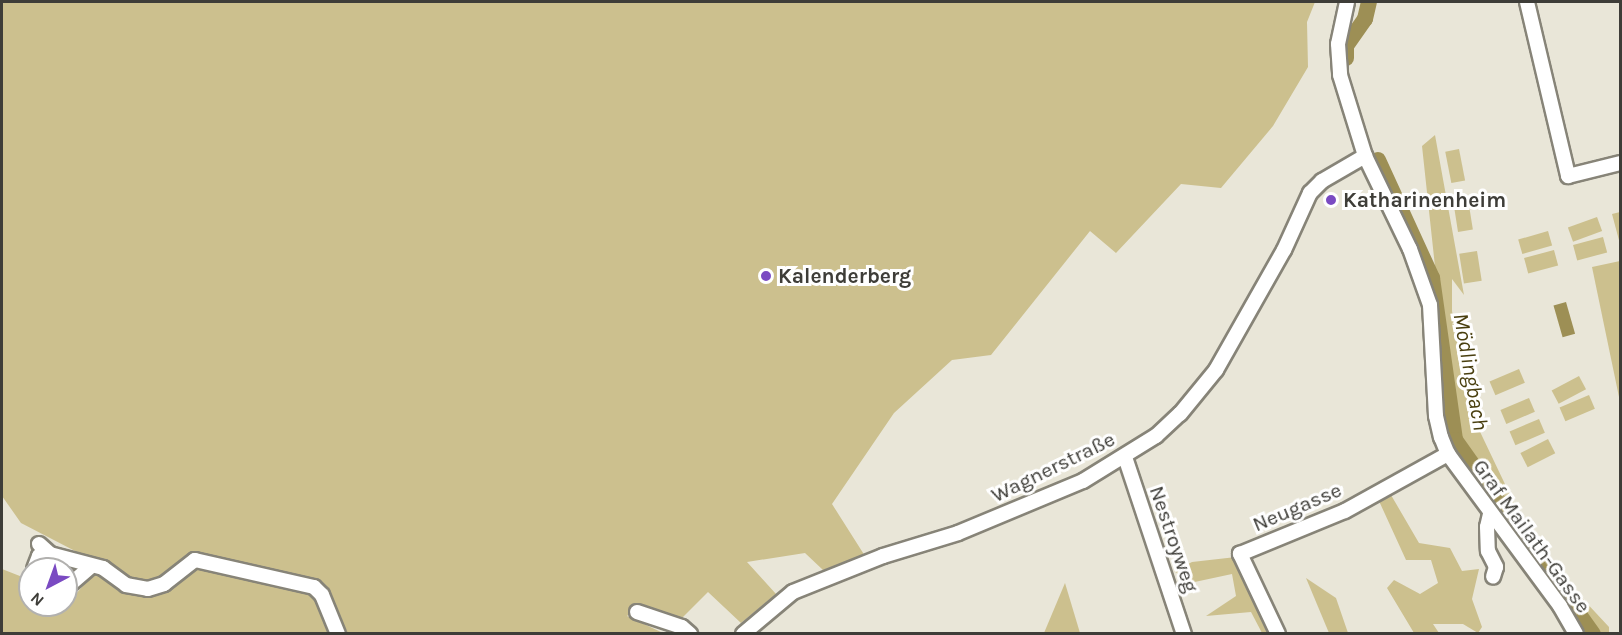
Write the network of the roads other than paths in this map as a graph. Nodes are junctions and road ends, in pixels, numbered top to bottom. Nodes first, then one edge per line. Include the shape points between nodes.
1 (1347, 2) edge
2 (1527, 2) edge
3 (1365, 156) junction
4 (1620, 163) edge
5 (1448, 454) junction
6 (1125, 457) junction
7 (1490, 514) junction
8 (39, 544) dead end
9 (50, 554) junction
10 (39, 557) edge
11 (91, 566) junction
12 (78, 577) edge
13 (1493, 578) dead end
14 (638, 612) dead end
15 (338, 633) edge
16 (690, 633) edge
17 (743, 633) edge
18 (1184, 633) edge
19 (1278, 633) edge
20 (1576, 633) edge

1 - 3 street, Graf Mailath-Gasse via 1338,44 1340,75
2 - 4 street via 1568,176
3 - 5 street, Graf Mailath-Gasse via 1410,249 1430,305 1436,416
3 - 6 street, Wagnerstraße via 1322,181 1310,193 1284,250 1216,370 1180,414
5 - 7 street, Graf Mailath-Gasse
5 - 19 street, Neugasse via 1346,511 1240,554
6 - 17 street, Wagnerstraße via 1083,481 958,534 883,556 793,592
6 - 18 street, Nestroyweg
7 - 13 street via 1486,527 1488,551 1496,567
7 - 20 street, Graf Mailath-Gasse
8 - 9 street
9 - 10 street
9 - 11 street
11 - 12 street
11 - 15 street via 103,568 126,585 148,589 164,584 195,560 314,587
14 - 16 street

